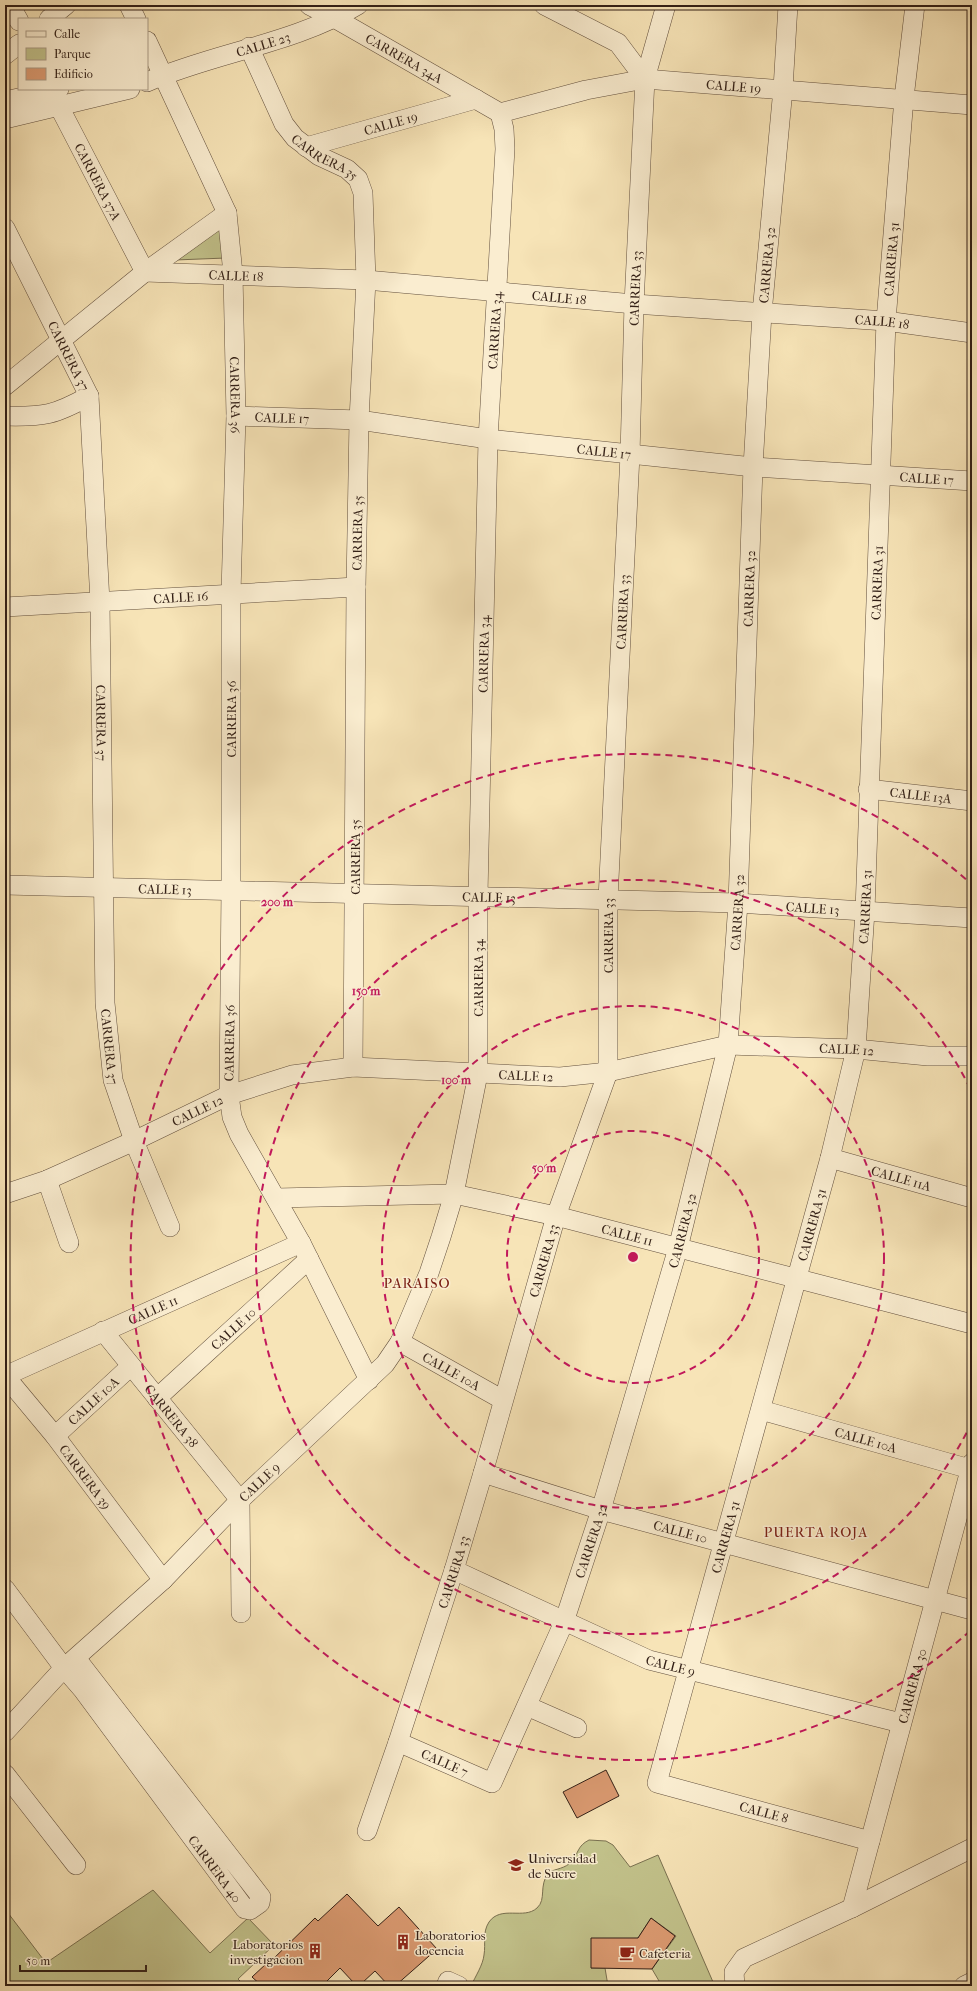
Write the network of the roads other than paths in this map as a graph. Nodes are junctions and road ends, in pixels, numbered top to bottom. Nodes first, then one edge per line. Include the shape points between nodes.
1 (10, 5) edge
2 (66, 5) edge
3 (129, 5) edge
4 (309, 5) edge
5 (358, 5) edge
6 (544, 5) edge
7 (666, 5) edge
8 (788, 5) edge
9 (915, 5) edge
10 (50, 18) edge
11 (136, 18) edge
12 (336, 18) junction
13 (18, 20) edge
14 (18, 45) edge
15 (148, 47) edge
16 (249, 47) junction
17 (5, 55) edge
18 (153, 76) edge
19 (645, 79) junction
20 (783, 89) junction
21 (119, 90) edge
22 (56, 96) edge
23 (904, 98) junction
24 (476, 99) junction
25 (5, 101) edge
26 (972, 105) edge
27 (500, 113) junction
28 (5, 119) edge
29 (306, 147) junction
30 (227, 213) junction
31 (5, 228) edge
32 (145, 272) junction
33 (233, 274) junction
34 (366, 280) junction
35 (496, 292) junction
36 (634, 304) junction
37 (762, 313) junction
38 (886, 322) junction
39 (972, 333) edge
40 (61, 340) junction
41 (5, 386) edge
42 (89, 396) junction
43 (5, 416) edge
44 (236, 416) junction
45 (358, 420) junction
46 (488, 439) junction
47 (630, 455) junction
48 (753, 467) junction
49 (881, 476) junction
50 (972, 480) edge
51 (356, 587) junction
52 (231, 593) junction
53 (100, 602) junction
54 (5, 607) edge
55 (868, 789) junction
56 (972, 801) edge
57 (5, 885) edge
58 (104, 887) junction
59 (231, 889) junction
60 (355, 895) junction
61 (478, 896) junction
62 (608, 899) junction
63 (738, 903) junction
64 (865, 911) junction
65 (972, 918) edge
66 (728, 1045) junction
67 (856, 1049) junction
68 (972, 1056) edge
69 (353, 1067) junction
70 (608, 1072) junction
71 (478, 1074) junction
72 (229, 1095) junction
73 (134, 1141) junction
74 (830, 1158) junction
75 (46, 1180) junction
76 (5, 1194) edge
77 (454, 1194) junction
78 (276, 1198) junction
79 (972, 1198) edge
80 (556, 1216) junction
81 (170, 1227) dead end
82 (69, 1243) dead end
83 (301, 1243) junction
84 (678, 1248) junction
85 (309, 1260) junction
86 (796, 1279) junction
87 (972, 1324) edge
88 (103, 1331) junction
89 (400, 1342) junction
90 (131, 1366) junction
91 (5, 1376) edge
92 (369, 1380) junction
93 (157, 1398) junction
94 (503, 1400) junction
95 (761, 1410) junction
96 (55, 1436) junction
97 (971, 1466) edge
98 (483, 1473) junction
99 (240, 1500) junction
100 (601, 1510) junction
101 (724, 1544) junction
102 (454, 1570) junction
103 (163, 1580) junction
104 (5, 1589) edge
105 (935, 1600) junction
106 (972, 1610) edge
107 (241, 1613) dead end
108 (564, 1622) junction
109 (70, 1663) junction
110 (689, 1671) junction
111 (527, 1706) junction
112 (901, 1723) junction
113 (578, 1728) dead end
114 (5, 1732) edge
115 (398, 1742) junction
116 (5, 1774) edge
117 (492, 1783) joint
118 (657, 1783) joint
119 (179, 1804) junction
120 (367, 1831) dead end
121 (870, 1841) junction
122 (972, 1848) edge
123 (76, 1865) dead end
124 (852, 1908) junction
125 (734, 1979) edge
126 (972, 1982) edge
127 (446, 1986) edge
128 (459, 1986) edge
129 (964, 1986) edge

1 - 13 street
2 - 10 street
3 - 11 street
4 - 12 street, CARRERA 34A
5 - 12 street, CALLE 23
6 - 19 street via 618,43
7 - 19 street, CARRERA 33
8 - 20 street, CARRERA 32
9 - 23 street, CARRERA 31
12 - 16 street, CALLE 23 via 310,30
12 - 24 street, CARRERA 34A
14 - 17 street
15 - 18 street, CARRERA 36
16 - 18 street, CALLE 23
16 - 29 street, CARRERA 35 via 284,124
18 - 30 street, CARRERA 36
19 - 20 street, CALLE 19
19 - 27 street, CALLE 19 via 586,90
19 - 36 street, CARRERA 33
20 - 23 street, CALLE 19
20 - 37 street, CARRERA 32
21 - 22 street
22 - 25 street
22 - 28 street
22 - 32 street, CARRERA 37A
23 - 26 street, CALLE 19
23 - 38 street, CARRERA 31
24 - 27 street, CARRERA 34A
24 - 29 street, CALLE 19
27 - 35 street, CARRERA 34 via 505,149
29 - 34 street, CARRERA 35 via 318,156 347,169 358,178 363,193
30 - 32 street
30 - 33 street, CARRERA 36
31 - 40 street, CARRERA 37
32 - 33 street, CALLE 18
32 - 40 street
33 - 34 street, CALLE 18
33 - 44 street, CARRERA 36
34 - 35 street, CALLE 18
34 - 45 street, CARRERA 35
35 - 36 street, CALLE 18
35 - 46 street, CARRERA 34
36 - 37 street, CALLE 18
36 - 47 street, CARRERA 33
37 - 38 street, CALLE 18
37 - 48 street, CARRERA 32
38 - 39 street, CALLE 18
38 - 49 street, CARRERA 31
40 - 41 street
40 - 42 street, CARRERA 37
42 - 43 street via 51,414 37,417
42 - 53 street, CARRERA 37
44 - 45 street, CALLE 17
44 - 52 street, CARRERA 36
45 - 46 street, CALLE 17
45 - 51 street, CARRERA 35
46 - 47 street, CALLE 17
46 - 61 street, CARRERA 34
47 - 48 street, CALLE 17
47 - 62 street, CARRERA 33
48 - 49 street, CALLE 17
48 - 63 street, CARRERA 32
49 - 50 street, CALLE 17
49 - 55 street, CARRERA 31
51 - 52 street, CALLE 16
51 - 60 street, CARRERA 35
52 - 53 street, CALLE 16
52 - 59 street, CARRERA 36
53 - 54 street, CALLE 16
53 - 58 street, CARRERA 37
55 - 56 street, CALLE 13A
55 - 64 street, CARRERA 31
57 - 58 street, CALLE 13
58 - 59 street, CALLE 13
58 - 73 street, CARRERA 37 via 105,1003 113,1080
59 - 60 street, CALLE 13
59 - 72 street, CARRERA 36
60 - 61 street, CALLE 13
60 - 69 street, CARRERA 35
61 - 62 street, CALLE 13
61 - 71 street, CARRERA 34
62 - 63 street, CALLE 13
62 - 70 street, CARRERA 33
63 - 64 street, CALLE 13
63 - 66 street, CARRERA 32
64 - 65 street, CALLE 13
64 - 67 street, CARRERA 31
66 - 67 street, CALLE 12
66 - 70 street, CALLE 12
66 - 84 street, CARRERA 32
67 - 68 street, CALLE 12 via 928,1056
67 - 74 street, CARRERA 31
69 - 71 street, CALLE 12
69 - 72 street, CALLE 12 via 292,1075
70 - 71 street, CALLE 12 via 560,1077
70 - 80 street, CARRERA 33
71 - 77 street, CARRERA 34
72 - 73 street, CALLE 12
72 - 78 street, CARRERA 36 via 232,1117 239,1134
73 - 75 street, CALLE 12
73 - 81 street, CARRERA 37
74 - 79 street, CALLE 11A
74 - 86 street, CARRERA 31
75 - 76 street, CALLE 12
75 - 82 street
77 - 78 street, CALLE 11
77 - 80 street, CALLE 11
77 - 89 street, CALLE 9 via 429,1273
78 - 83 street, CARRERA 36
80 - 84 street, CALLE 11
80 - 94 street, CARRERA 33
83 - 85 street, CARRERA 36
83 - 88 street, CALLE 11
84 - 86 street, CALLE 11
84 - 100 street, CARRERA 32
85 - 92 street, CARRERA 36
85 - 93 street, CALLE 10
86 - 87 street, CALLE 11
86 - 95 street, CARRERA 31
88 - 90 street, CARRERA 38
88 - 91 street, CALLE 11
89 - 92 street, CALLE 9 via 385,1364
89 - 94 street, CALLE 10A
90 - 93 street, CARRERA 38
90 - 96 street, CALLE 10A
91 - 96 street, CARRERA 39
92 - 99 street, CALLE 9
93 - 99 street, CARRERA 38
94 - 98 street, CARRERA 33
95 - 97 street, CALLE 10A
95 - 101 street, CARRERA 31
96 - 103 street, CARRERA 39
97 - 105 street, CARRERA 30
98 - 100 street, CALLE 10
98 - 102 street, CARRERA 33
99 - 103 street, CALLE 9
99 - 107 street
100 - 101 street, CALLE 10
100 - 108 street, CARRERA 32
101 - 105 street, CALLE 10
101 - 110 street, CARRERA 31
102 - 108 street, CALLE 9
102 - 115 street, CARRERA 33
103 - 109 street, CALLE 9
104 - 109 street, CARRERA 40
105 - 106 street, CALLE 10
105 - 112 street, CARRERA 30
108 - 110 street, CALLE 9 via 649,1660
108 - 111 street, CARRERA 32
109 - 114 street, CALLE 9
109 - 119 street, CARRERA 40 via 84,1690
110 - 112 street, CALLE 9
110 - 118 street, CARRERA 31
111 - 113 street
111 - 117 street, CARRERA 32
112 - 121 street, CARRERA 30
115 - 117 street, CALLE 7
115 - 120 street, CARRERA 33
116 - 123 street
118 - 121 street, CALLE 8
119 - 119 street, CARRERA 40 via 245,1909 250,1910 260,1903 261,1897
121 - 124 street, CARRERA 30
122 - 124 street
124 - 125 street via 744,1958
126 - 129 street
127 - 128 street via 448,1981

